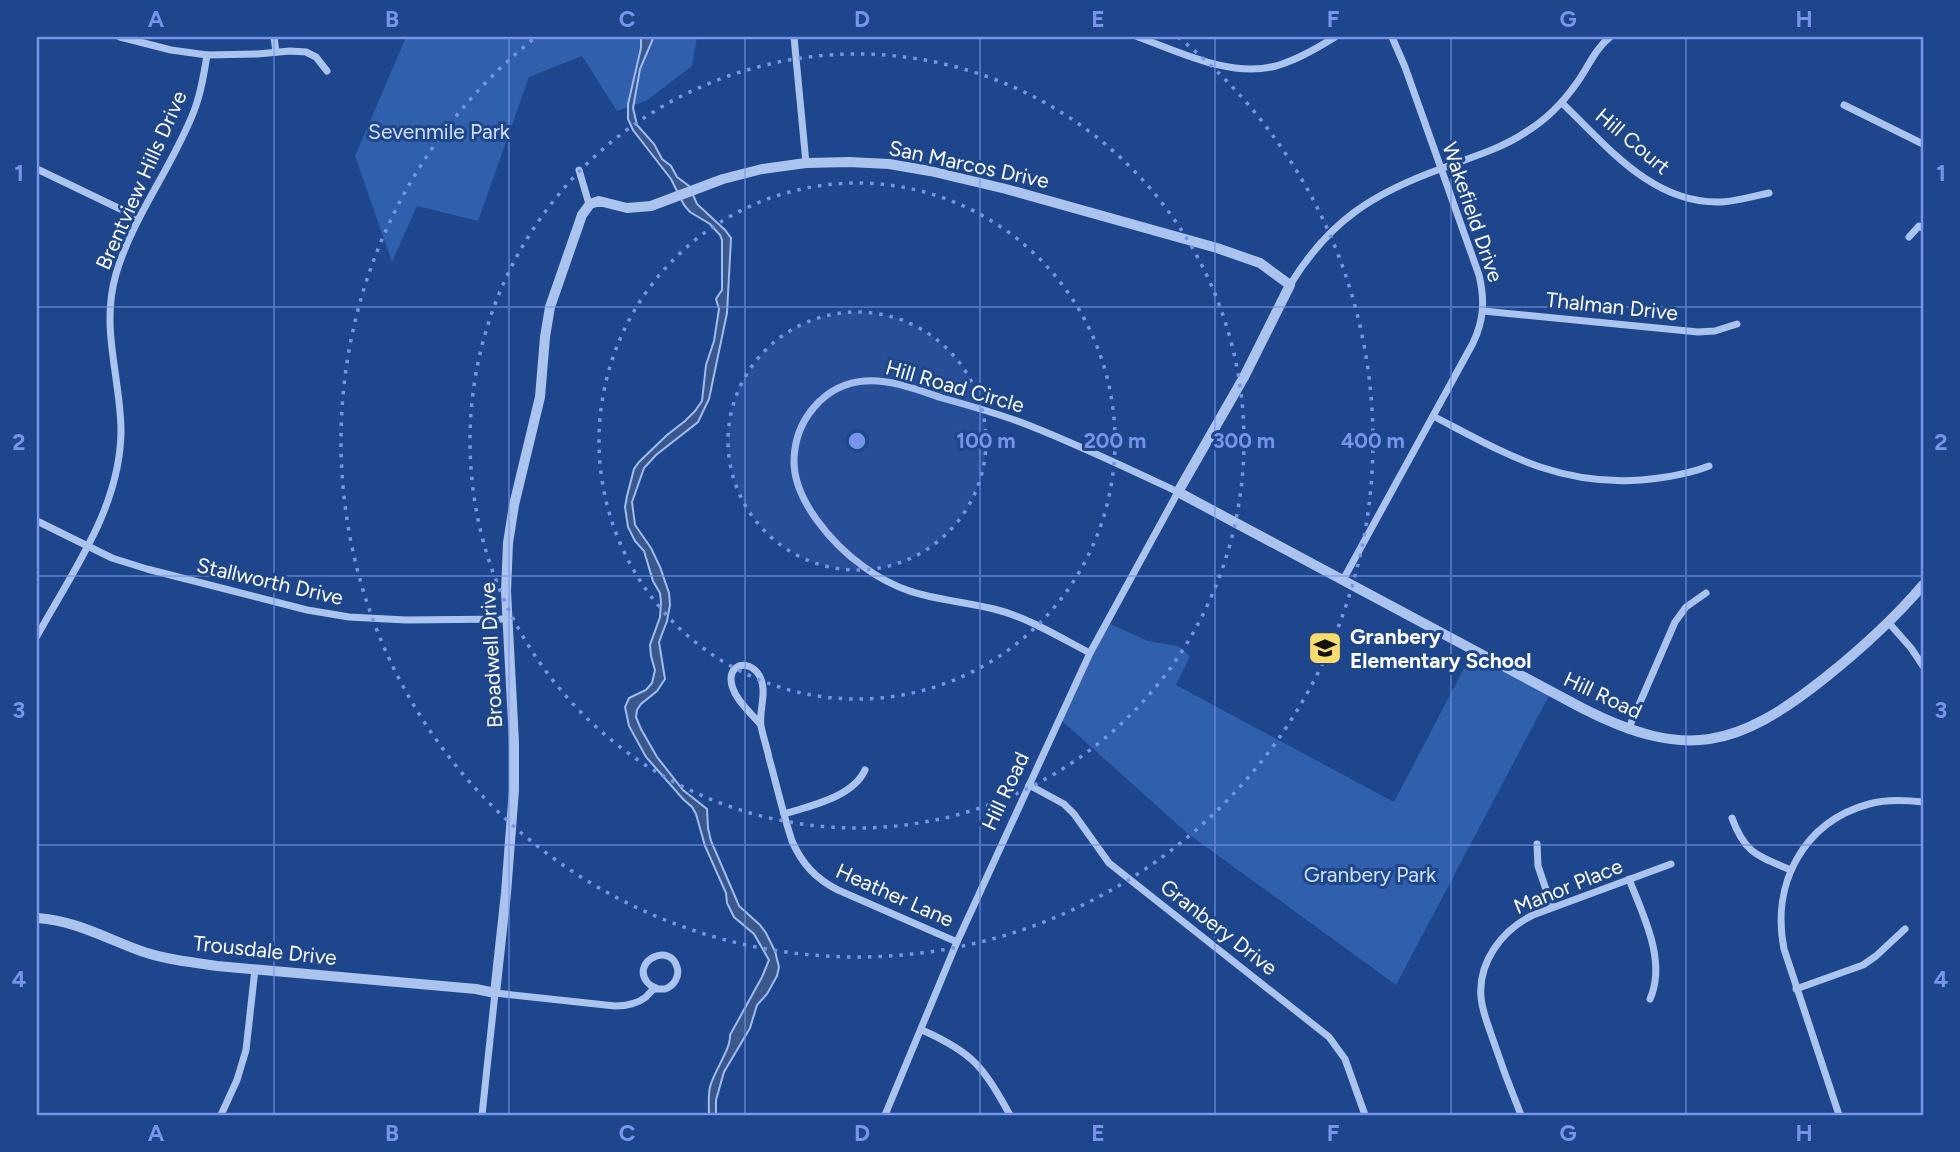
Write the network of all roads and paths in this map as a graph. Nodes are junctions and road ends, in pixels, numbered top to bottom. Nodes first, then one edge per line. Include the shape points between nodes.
1 (120, 37) edge
2 (274, 37) edge
3 (794, 37) edge
4 (1138, 37) edge
5 (1335, 37) edge
6 (1392, 37) edge
7 (1610, 37) edge
8 (143, 40) edge
9 (276, 52) junction
10 (207, 55) junction
11 (327, 71) dead end
12 (1562, 103) junction
13 (1844, 105) dead end
14 (1923, 144) edge
15 (806, 163) junction
16 (37, 169) edge
17 (1440, 169) junction
18 (579, 170) dead end
19 (1769, 193) dead end
20 (589, 204) junction
21 (139, 218) junction
22 (1923, 228) edge
23 (1909, 237) dead end
24 (1290, 285) junction
25 (1483, 311) junction
26 (1737, 324) dead end
27 (1433, 416) junction
28 (1709, 466) dead end
29 (1178, 492) junction
30 (37, 521) edge
31 (87, 546) junction
32 (1343, 580) junction
33 (1923, 585) edge
34 (1706, 593) dead end
35 (507, 619) junction
36 (1888, 622) junction
37 (37, 636) edge
38 (1090, 653) junction
39 (1923, 666) edge
40 (760, 724) junction
41 (1628, 730) junction
42 (865, 770) dead end
43 (1029, 785) junction
44 (1923, 802) edge
45 (784, 814) junction
46 (1732, 818) dead end
47 (1537, 844) dead end
48 (1671, 864) dead end
49 (1791, 870) junction
50 (1629, 880) junction
51 (1552, 907) junction
52 (37, 918) edge
53 (1905, 929) dead end
54 (957, 942) junction
55 (255, 969) junction
56 (656, 988) junction
57 (1797, 989) junction
58 (495, 993) junction
59 (1650, 999) dead end
60 (922, 1030) junction
61 (221, 1115) edge
62 (482, 1115) edge
63 (885, 1115) edge
64 (1010, 1115) edge
65 (1365, 1115) edge
66 (1521, 1115) edge
67 (1839, 1115) edge

1 - 8 street
2 - 9 street
3 - 15 street
4 - 5 street via 1244,69 1284,63
6 - 17 street, Wakefield Drive
7 - 12 street
8 - 10 street
9 - 10 street
9 - 11 street via 310,53
10 - 21 street, Brentview Hills Drive via 193,114
12 - 17 street via 1518,138
12 - 19 street, Hill Court via 1634,170 1670,192 1722,202
13 - 14 street
15 - 20 street, San Marcos Drive via 743,174 651,206
15 - 24 street, San Marcos Drive via 903,166 1006,189 1232,252 1263,265
16 - 21 street
17 - 24 street, Hill Road via 1386,192 1352,213 1318,245
17 - 25 street, Wakefield Drive via 1479,275
18 - 20 street
20 - 35 street, Broadwell Drive via 548,317 540,397 508,543
21 - 31 street, Brentview Hills Drive via 120,261 110,306 120,422 118,465 106,508
22 - 23 street via 1919,226
24 - 29 street, Hill Road
25 - 26 street, Thalman Drive via 1698,332
25 - 27 street, Wakefield Drive via 1476,337
27 - 28 street via 1526,463 1581,478 1651,479
27 - 32 street, Wakefield Drive
29 - 32 street, Hill Road
29 - 38 street, Hill Road
29 - 38 street, Hill Road Circle via 1030,426 890,383 847,385 823,398 806,416 795,449 797,482 825,530 857,562 906,591 1006,613
30 - 31 street, Stallworth Drive
31 - 35 street, Stallworth Drive via 147,569 333,615
31 - 37 street, Brentview Hills Drive
32 - 41 street, Hill Road
33 - 36 street, Hill Road
34 - 41 street via 1672,626
35 - 58 street, Broadwell Drive via 514,790
36 - 39 street
36 - 41 street, Hill Road via 1806,693 1747,729 1693,741
38 - 43 street, Hill Road
40 - 40 street, Heather Lane via 761,677 756,669 740,666 732,676 734,689
40 - 45 street, Heather Lane
42 - 45 street via 848,789
43 - 54 street, Hill Road
43 - 65 street, Granbery Drive via 1064,804 1109,863 1329,1037 1345,1059
44 - 49 street via 1868,804 1844,814 1813,836
45 - 54 street, Heather Lane via 798,852 821,880
46 - 49 street via 1751,851
47 - 51 street via 1538,866
48 - 50 street, Manor Place
49 - 57 street via 1780,925
50 - 51 street, Manor Place
50 - 59 street via 1652,944 1656,977
51 - 66 street, Manor Place via 1504,935 1488,960 1481,985 1485,1014
52 - 55 street, Trousdale Drive via 84,927 166,958
53 - 57 street via 1863,965
54 - 60 street, Hill Road
55 - 58 street, Trousdale Drive
55 - 61 street via 246,1050
56 - 56 street via 668,987 677,976 676,964 667,956 653,957 644,967 646,981
56 - 58 street via 637,1002 620,1006
57 - 67 street
58 - 62 street, Broadwell Drive
60 - 63 street, Hill Road
60 - 64 street via 972,1059

